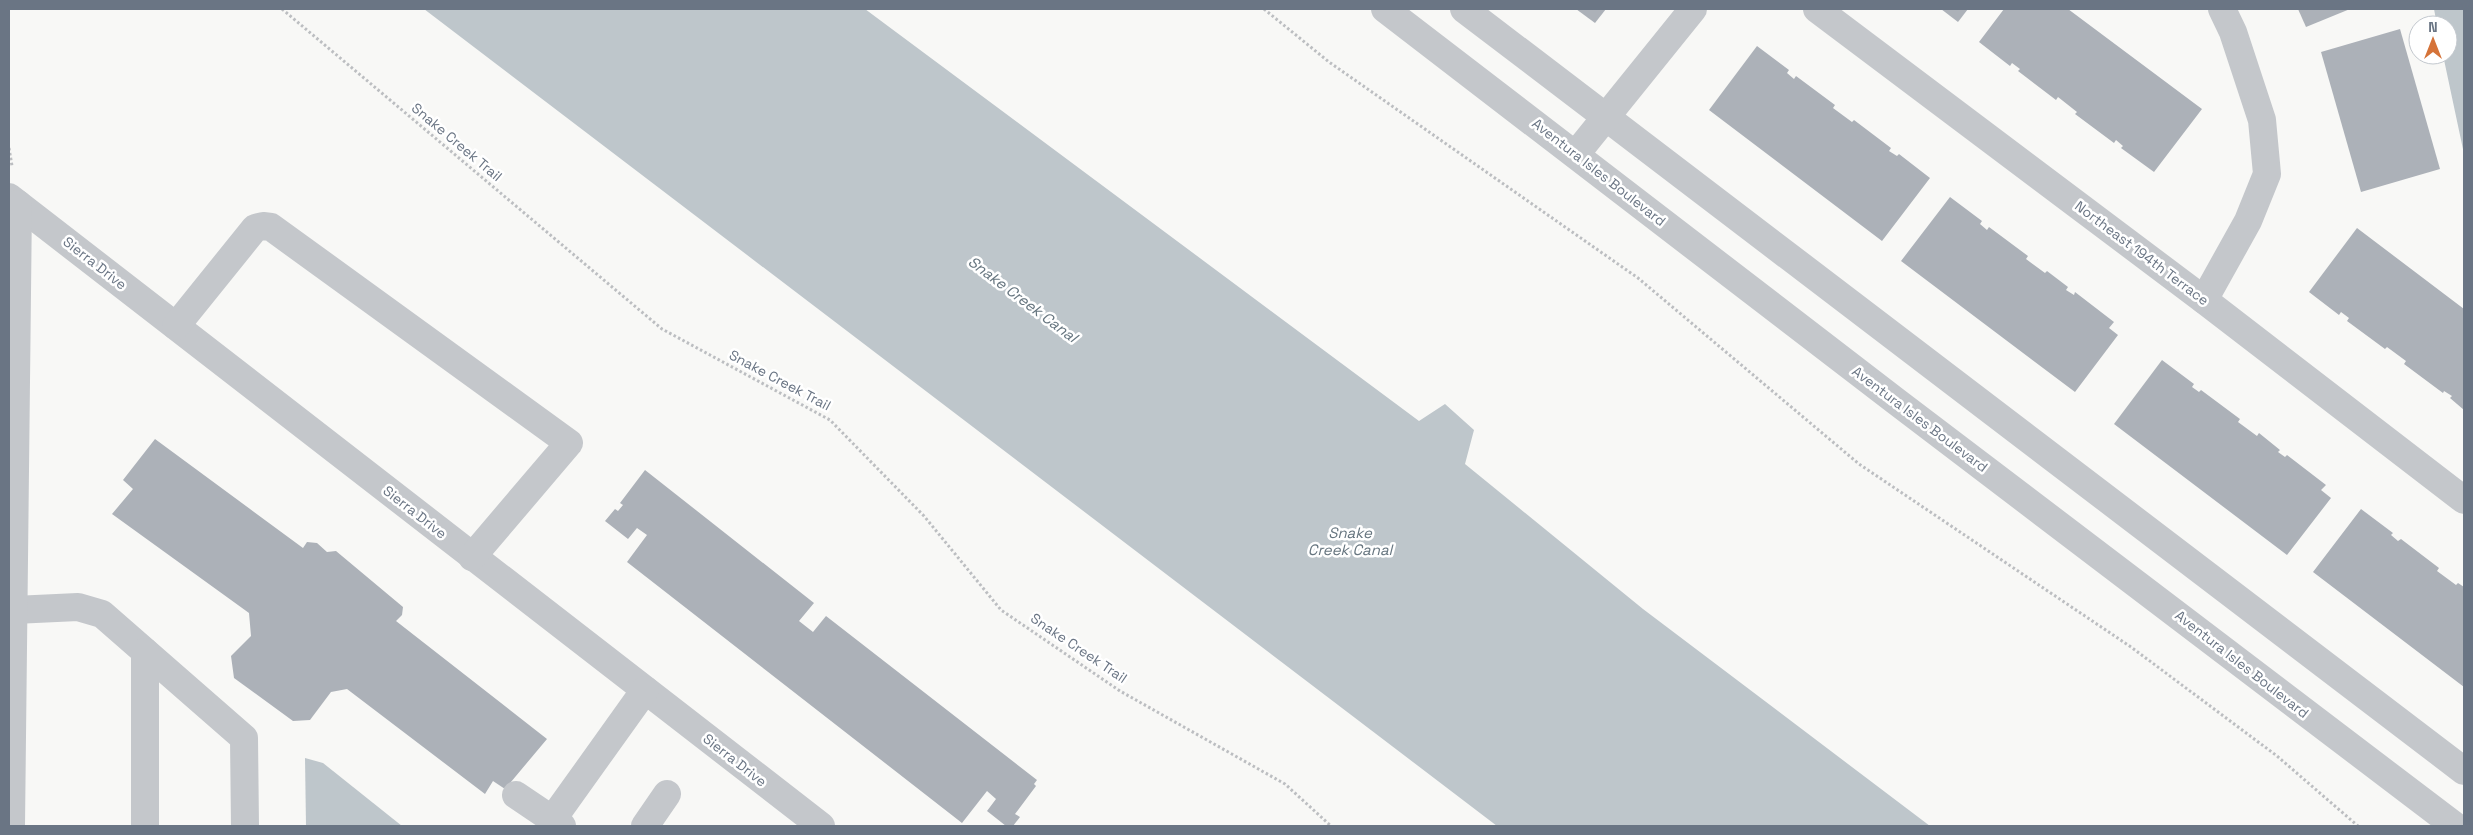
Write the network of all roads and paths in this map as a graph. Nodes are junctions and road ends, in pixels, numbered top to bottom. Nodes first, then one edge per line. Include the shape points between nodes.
1 (282, 9) edge
2 (1264, 9) edge
3 (1385, 9) edge
4 (1464, 9) edge
5 (1694, 9) edge
6 (1817, 9) edge
7 (2222, 9) edge
8 (1606, 118) junction
9 (1576, 154) junction
10 (14, 200) edge
11 (2204, 300) junction
12 (176, 326) junction
13 (2464, 500) edge
14 (472, 556) junction
15 (14, 610) junction
16 (145, 652) junction
17 (645, 690) junction
18 (2464, 771) edge
19 (667, 794) dead end
20 (516, 795) dead end
21 (10, 823) edge
22 (557, 823) edge
23 (145, 826) edge
24 (245, 826) edge
25 (645, 826) edge
26 (822, 826) edge
27 (1331, 826) edge
28 (2358, 826) edge
29 (2456, 826) edge

1 - 27 path, Snake Creek Trail via 662,329 830,420 924,516 1001,610 1120,690 1285,784
2 - 28 path via 1329,62 1638,278 1858,464 2131,647 2277,756
3 - 9 street, Aventura Isles Boulevard
4 - 8 street
5 - 8 street
6 - 11 street, Northeast 194th Terrace
7 - 11 street via 2262,120 2267,174 2248,221
8 - 9 street
8 - 18 street
9 - 29 street, Aventura Isles Boulevard
10 - 12 street, Sierra Drive
10 - 15 street
11 - 13 street, Northeast 194th Terrace
12 - 14 street, Sierra Drive
12 - 14 street via 255,228 271,227 569,443
14 - 17 street, Sierra Drive
15 - 16 street via 78,607 102,614
15 - 21 street
16 - 23 street
16 - 24 street via 244,738
17 - 22 street
17 - 26 street, Sierra Drive
19 - 25 street
20 - 22 street

